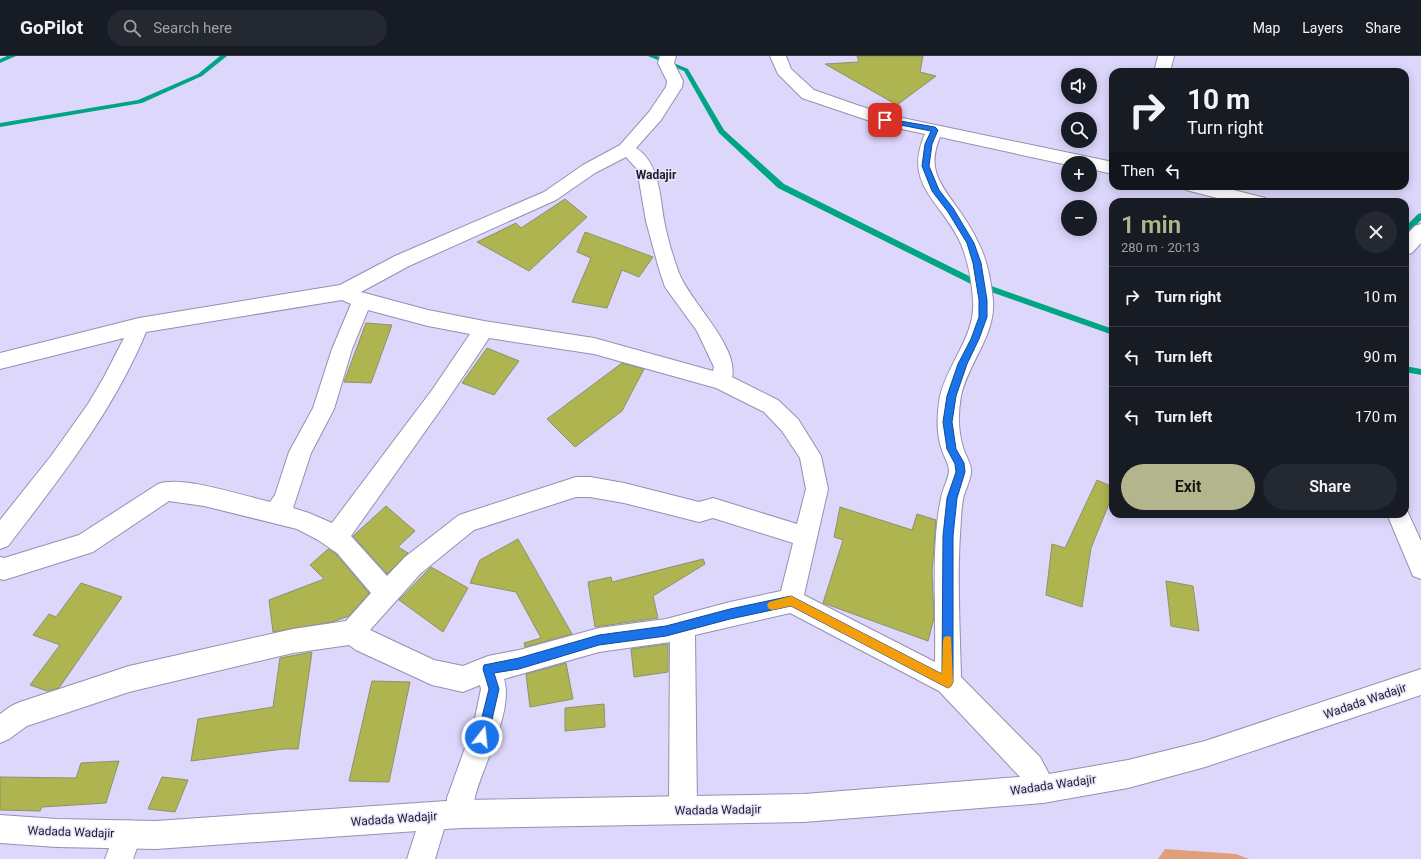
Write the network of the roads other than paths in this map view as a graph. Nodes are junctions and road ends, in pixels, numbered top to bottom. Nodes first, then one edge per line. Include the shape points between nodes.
1 (668, 56) edge
2 (778, 56) edge
3 (1166, 56) edge
4 (1163, 68) edge
5 (935, 130) junction
6 (626, 149) junction
7 (1061, 157) edge
8 (1097, 165) edge
9 (1109, 167) edge
10 (1209, 190) edge
11 (1243, 198) edge
12 (1417, 232) edge
13 (1409, 243) edge
14 (353, 297) junction
15 (139, 326) junction
16 (484, 329) junction
17 (0, 361) edge
18 (721, 381) junction
19 (275, 513) junction
20 (1400, 518) edge
21 (333, 537) junction
22 (806, 537) junction
23 (0, 538) edge
24 (0, 568) edge
25 (1421, 568) edge
26 (387, 593) junction
27 (791, 601) junction
28 (683, 626) junction
29 (352, 632) junction
30 (488, 669) junction
31 (948, 682) junction
32 (1421, 682) edge
33 (0, 730) edge
34 (1043, 790) junction
35 (683, 810) junction
36 (461, 814) junction
37 (434, 816) junction
38 (0, 829) edge
39 (124, 847) edge
40 (421, 859) edge

1 - 6 street via 666,63 675,81 674,87 655,116
2 - 5 street via 784,71 808,94 885,120
3 - 4 street
5 - 7 street
5 - 31 street via 929,144 926,166 931,184 970,243 977,263 983,300 983,317 951,396 948,422 952,449 959,463 960,472 952,498 948,536
6 - 14 street via 589,169 550,196 402,261
6 - 18 street via 634,154 645,168 654,222 668,269 676,288 705,327 719,356 724,367
8 - 9 street
10 - 11 street
12 - 13 street
14 - 15 street via 236,309
14 - 16 street via 428,318
14 - 19 street via 342,349 322,409 300,452 285,500
15 - 17 street
15 - 23 street via 132,344 88,423
16 - 18 street via 594,346
16 - 21 street via 359,507
18 - 22 street via 770,406 790,426 810,456 817,489
19 - 21 street via 301,520
19 - 24 street via 204,496 166,491 85,544 4,569
20 - 25 street
21 - 26 street via 345,545
22 - 26 street via 713,508 699,512 624,493 576,487 467,522 413,565
22 - 27 street
26 - 29 street
27 - 28 street
27 - 31 street
28 - 30 street via 666,631 599,640 519,663
28 - 35 street
29 - 30 street via 432,672 463,679
29 - 33 street via 293,641 129,679 20,715
30 - 36 street via 494,689 487,723 461,798
31 - 34 street via 1030,767
32 - 34 street, Wadada Wadajir via 1205,754 1128,774
34 - 35 street, Wadada Wadajir via 804,808
35 - 36 street, Wadada Wadajir
36 - 37 street, Wadada Wadajir
37 - 39 street, Wadada Wadajir via 156,835
37 - 40 street
38 - 39 street, Wadada Wadajir via 57,833

